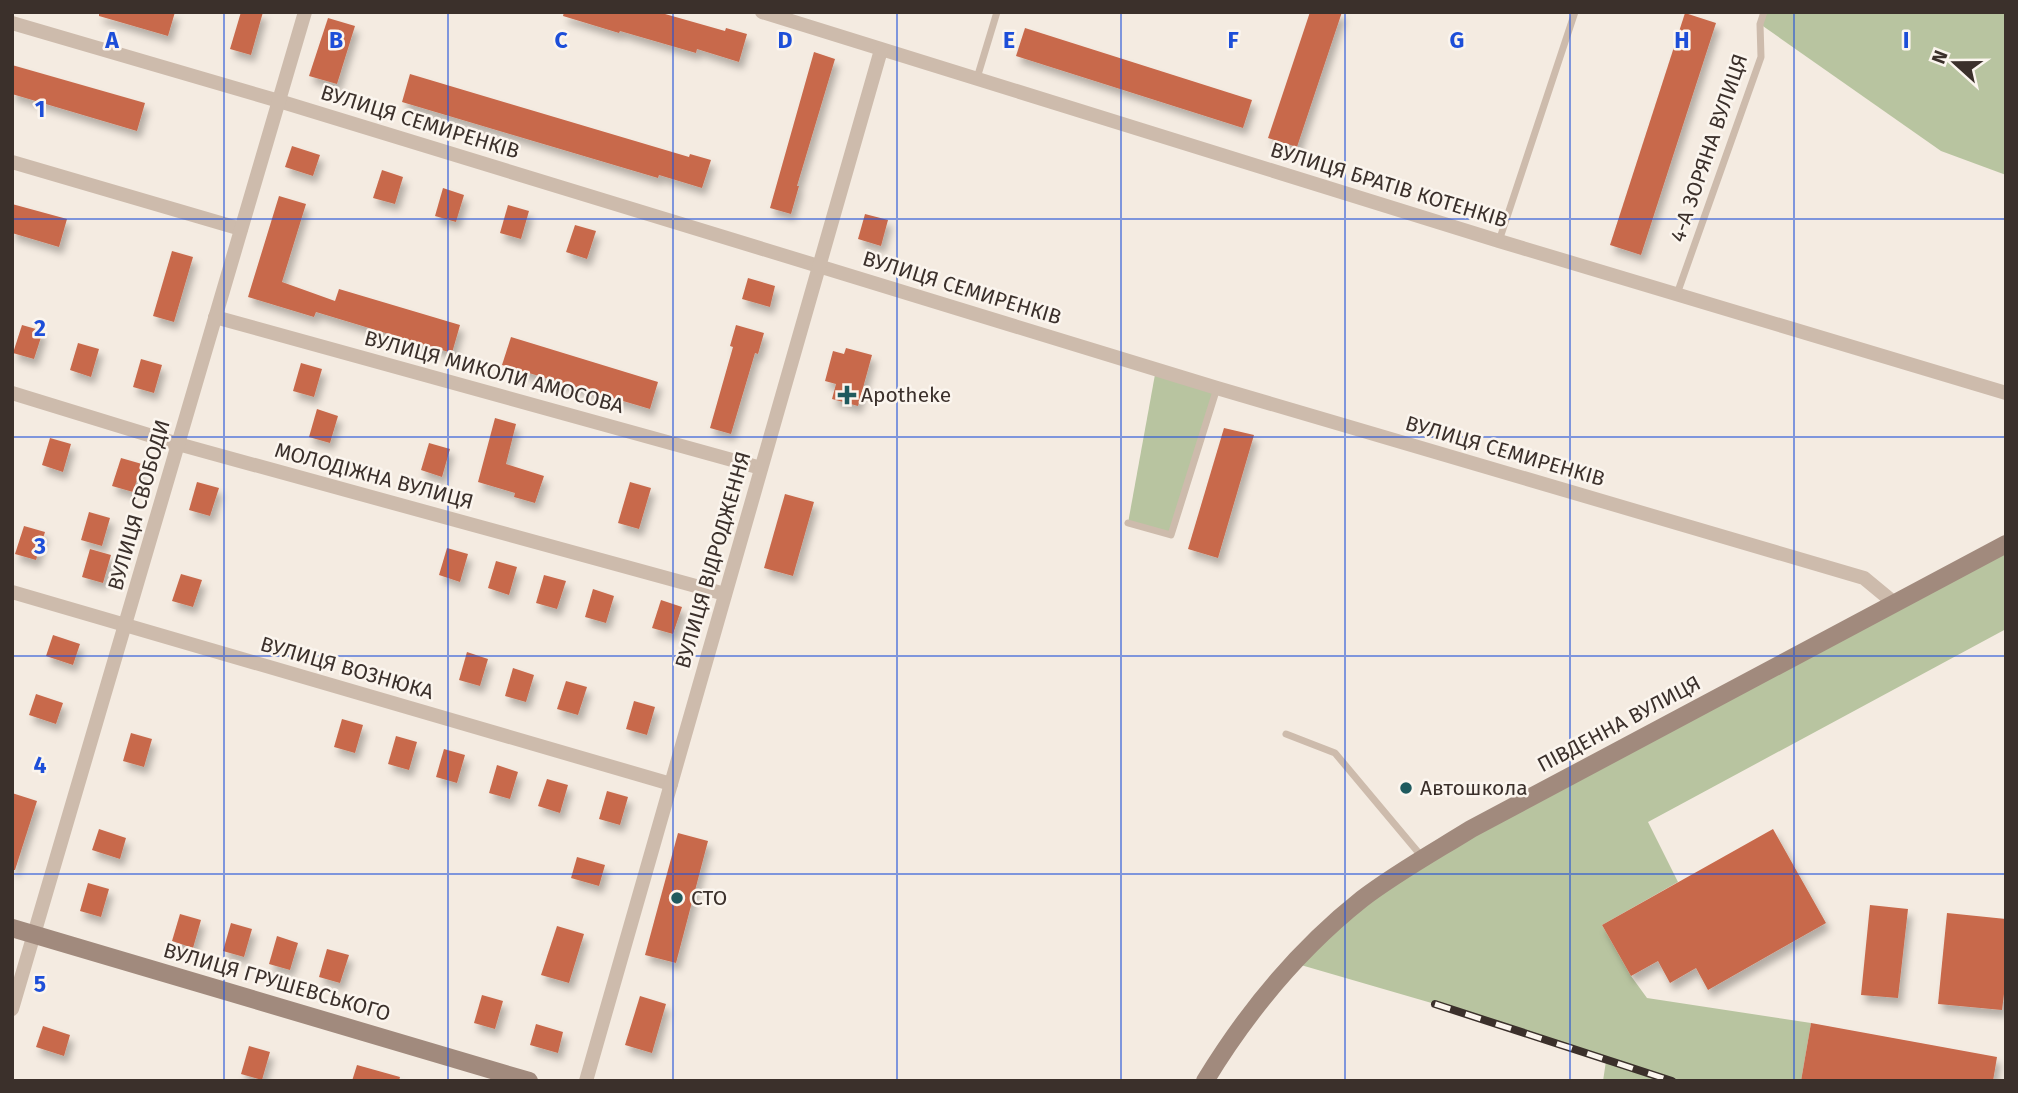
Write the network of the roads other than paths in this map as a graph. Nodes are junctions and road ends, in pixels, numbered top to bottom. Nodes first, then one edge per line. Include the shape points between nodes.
1 (305, 12) edge
2 (764, 12) edge
3 (997, 12) edge
4 (1575, 12) edge
5 (1764, 12) edge
6 (12, 23) edge
7 (881, 50) junction
8 (977, 79) junction
9 (279, 101) junction
10 (12, 162) edge
11 (241, 229) junction
12 (1499, 241) junction
13 (818, 266) junction
14 (1677, 294) junction
15 (215, 317) junction
16 (1217, 388) junction
17 (12, 393) edge
18 (2006, 393) edge
19 (178, 443) junction
20 (761, 468) junction
21 (1128, 523) dead end
22 (2006, 544) edge
23 (12, 592) edge
24 (725, 594) junction
25 (1893, 602) junction
26 (126, 626) junction
27 (1286, 734) dead end
28 (671, 784) junction
29 (1423, 858) junction
30 (12, 928) edge
31 (34, 934) junction
32 (12, 1009) edge
33 (529, 1081) edge
34 (586, 1081) edge
35 (1205, 1081) edge

1 - 9 street, ВУЛИЦЯ СВОБОДИ
2 - 7 street, ВУЛИЦЯ БРАТІВ КОТЕНКІВ
3 - 8 lane
4 - 12 lane
5 - 14 lane, 4-А ЗОРЯНА ВУЛИЦЯ via 1761,57
6 - 9 street, ВУЛИЦЯ СЕМИРЕНКІВ
7 - 8 street, ВУЛИЦЯ БРАТІВ КОТЕНКІВ
7 - 13 street, ВУЛИЦЯ ВІДРОДЖЕННЯ
8 - 12 street, ВУЛИЦЯ БРАТІВ КОТЕНКІВ
9 - 11 street, ВУЛИЦЯ СВОБОДИ
9 - 13 street, ВУЛИЦЯ СЕМИРЕНКІВ
10 - 11 street
11 - 15 street, ВУЛИЦЯ СВОБОДИ
12 - 14 street, ВУЛИЦЯ БРАТІВ КОТЕНКІВ
13 - 16 street, ВУЛИЦЯ СЕМИРЕНКІВ
13 - 20 street, ВУЛИЦЯ ВІДРОДЖЕННЯ
14 - 18 street, ВУЛИЦЯ БРАТІВ КОТЕНКІВ
15 - 19 street, ВУЛИЦЯ СВОБОДИ
15 - 20 street, ВУЛИЦЯ МИКОЛИ АМОСОВА
16 - 21 lane via 1171,535
16 - 25 street, ВУЛИЦЯ СЕМИРЕНКІВ via 1864,578
17 - 19 street, МОЛОДІЖНА ВУЛИЦЯ
19 - 24 street, МОЛОДІЖНА ВУЛИЦЯ
19 - 26 street, ВУЛИЦЯ СВОБОДИ
20 - 24 street, ВУЛИЦЯ ВІДРОДЖЕННЯ
22 - 25 main road, ПІВДЕННА ВУЛИЦЯ
23 - 26 street, ВУЛИЦЯ ВОЗНЮКА
24 - 28 street, ВУЛИЦЯ ВІДРОДЖЕННЯ
25 - 29 main road, ПІВДЕННА ВУЛИЦЯ
26 - 28 street, ВУЛИЦЯ ВОЗНЮКА
26 - 31 street, ВУЛИЦЯ СВОБОДИ
27 - 29 lane via 1335,753
28 - 34 street, ВУЛИЦЯ ВІДРОДЖЕННЯ
29 - 35 main road, ПІВДЕННА ВУЛИЦЯ via 1362,900 1311,945 1264,996
30 - 31 main road, ВУЛИЦЯ ГРУШЕВСЬКОГО
31 - 32 street, ВУЛИЦЯ СВОБОДИ
31 - 33 main road, ВУЛИЦЯ ГРУШЕВСЬКОГО

